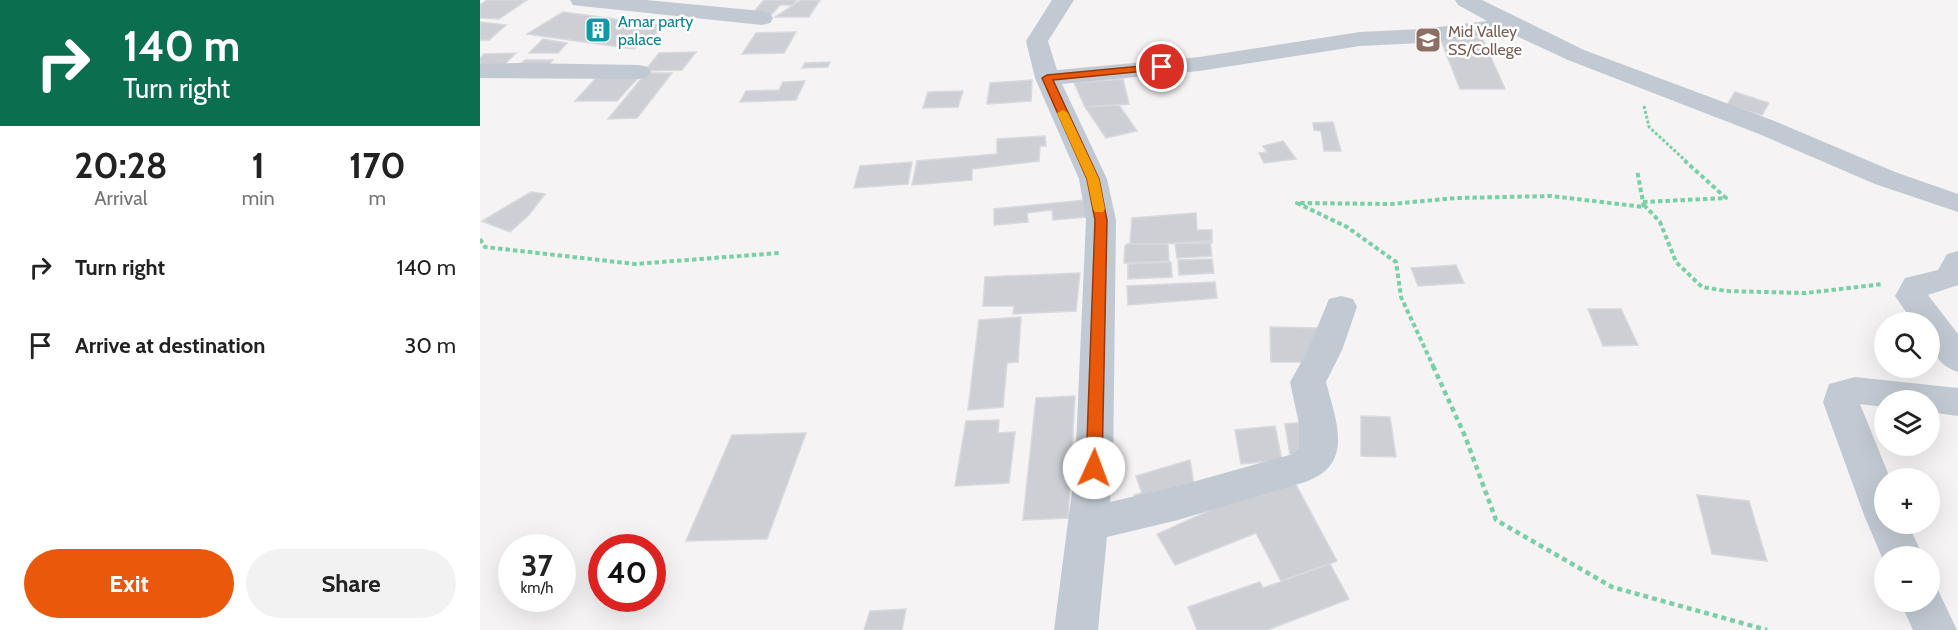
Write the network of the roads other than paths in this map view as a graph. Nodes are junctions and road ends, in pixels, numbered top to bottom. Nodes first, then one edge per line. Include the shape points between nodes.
1 (581, 0) edge
2 (1466, 0) edge
3 (1060, 5) edge
4 (762, 18) dead end
5 (1509, 25) junction
6 (480, 71) edge
7 (639, 72) dead end
8 (1047, 78) junction
9 (1958, 203) edge
10 (1955, 274) edge
11 (1341, 307) dead end
12 (1958, 359) edge
13 (1958, 402) edge
14 (1874, 489) edge
15 (1087, 525) junction
16 (1927, 612) edge
17 (1076, 630) edge
18 (1935, 630) edge

1 - 4 street
2 - 5 street
3 - 8 street via 1037,41
5 - 8 street via 1368,38 1199,64
5 - 9 street via 1887,180
6 - 7 street
8 - 15 street via 1093,179 1101,220 1094,468
10 - 12 street via 1916,286 1911,296
11 - 15 street via 1308,382 1318,424 1318,456 1305,466
13 - 14 street via 1855,390 1842,394 1841,402
15 - 17 street
16 - 18 street

